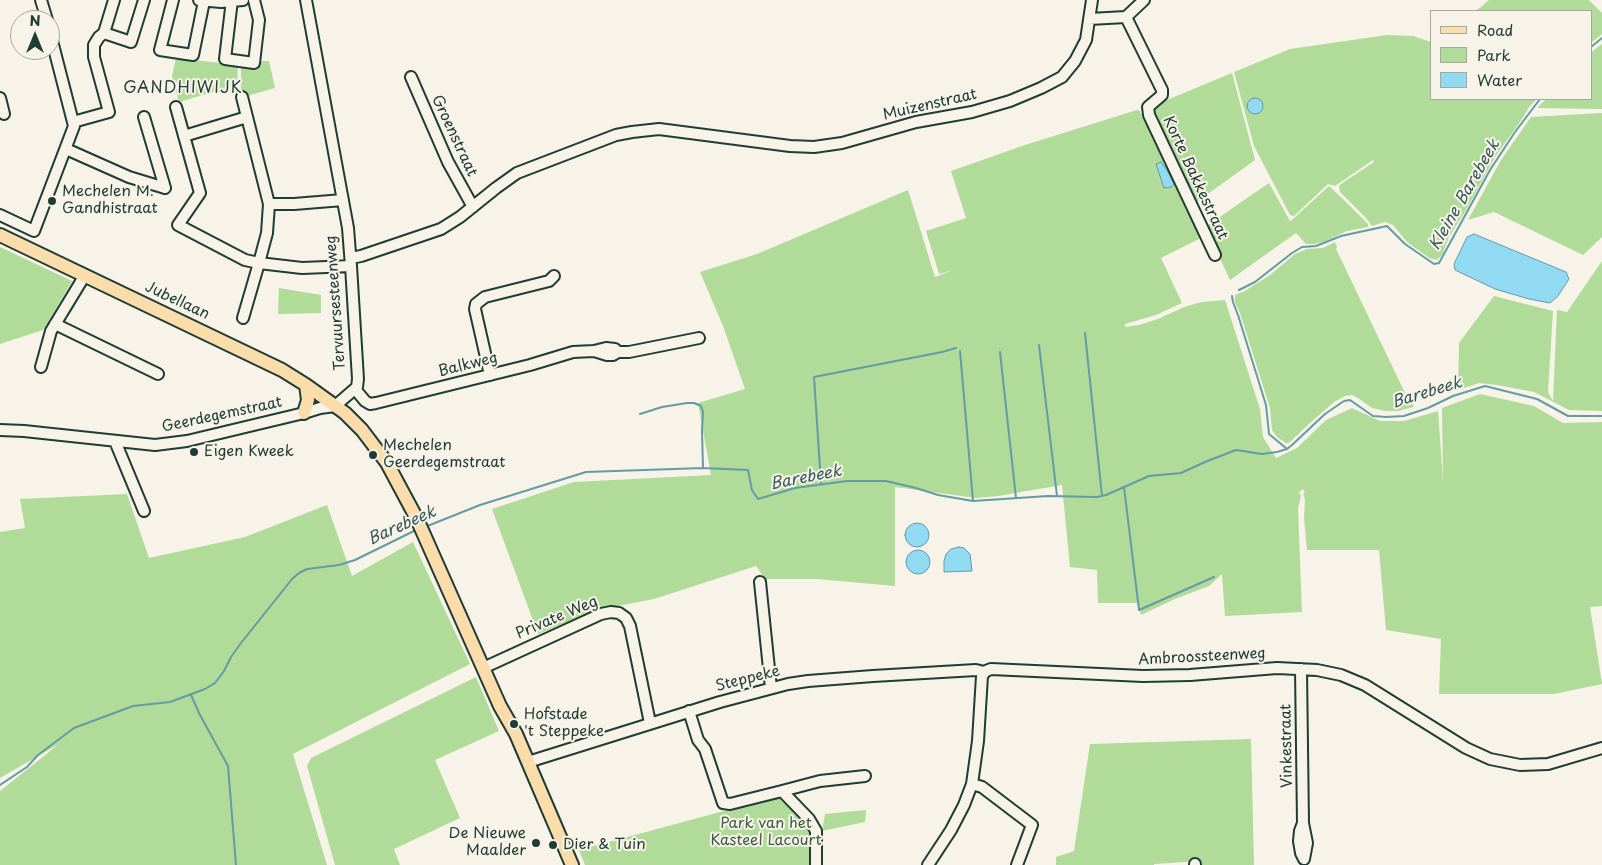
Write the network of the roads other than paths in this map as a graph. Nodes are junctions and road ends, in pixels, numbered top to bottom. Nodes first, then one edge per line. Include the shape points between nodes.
1 (114, 0) edge
2 (144, 0) edge
3 (174, 0) edge
4 (236, 0) edge
5 (254, 0) edge
6 (306, 0) edge
7 (1092, 0) edge
8 (1144, 0) edge
9 (207, 1) edge
10 (1126, 17) junction
11 (1089, 19) junction
12 (104, 33) junction
13 (57, 60) edge
14 (412, 77) dead end
15 (242, 97) dead end
16 (0, 98) edge
17 (176, 107) dead end
18 (4, 114) dead end
19 (144, 116) dead end
20 (247, 117) junction
21 (72, 122) junction
22 (184, 136) junction
23 (66, 149) junction
24 (342, 200) junction
25 (269, 204) junction
26 (473, 207) junction
27 (0, 215) edge
28 (0, 235) edge
29 (1214, 255) dead end
30 (351, 262) junction
31 (260, 263) junction
32 (85, 275) junction
33 (554, 276) dead end
34 (243, 318) dead end
35 (55, 324) junction
36 (699, 338) dead end
37 (40, 367) dead end
38 (158, 374) dead end
39 (490, 375) junction
40 (306, 385) junction
41 (355, 389) junction
42 (335, 406) junction
43 (304, 413) junction
44 (0, 430) edge
45 (115, 441) junction
46 (144, 511) dead end
47 (760, 582) dead end
48 (483, 668) junction
49 (1301, 669) junction
50 (984, 672) junction
51 (770, 688) junction
52 (689, 711) junction
53 (650, 723) junction
54 (1602, 748) edge
55 (528, 762) junction
56 (865, 776) dead end
57 (972, 784) junction
58 (782, 791) junction
59 (1304, 862) edge
60 (572, 865) edge
61 (816, 865) edge
62 (928, 865) edge
63 (1016, 865) edge

1 - 12 street
2 - 12 street via 131,42
3 - 9 street via 160,50 194,56
4 - 5 street via 225,59 254,63 259,20
4 - 9 street
6 - 24 street, Tervuursesteenweg
7 - 11 street, Muizenstraat
8 - 10 street
10 - 11 street
10 - 29 street, Korte Bakkestraat via 1162,90 1162,95 1148,107 1148,112
11 - 26 street, Muizenstraat via 1086,40 1062,77 1010,101 842,143 814,147 659,129 632,132 604,139 517,173
12 - 21 street via 94,46 94,57 109,112
13 - 21 street
14 - 26 street, Groenstraat via 448,162
15 - 20 street
16 - 18 street
17 - 22 street
19 - 23 street via 165,188 130,177
20 - 22 street
20 - 25 street
21 - 23 street via 74,126
22 - 31 street, Muizenstraat via 200,193 178,225 245,260
23 - 27 street via 34,231
24 - 25 street
24 - 30 street, Tervuursesteenweg
25 - 31 street
26 - 30 street, Muizenstraat via 441,229
28 - 32 main road, Jubellaan
30 - 31 street, Muizenstraat via 302,268
30 - 41 street, Tervuursesteenweg via 358,379
31 - 34 street
32 - 35 street
32 - 40 main road, Jubellaan
33 - 39 street via 549,281 485,297 476,304 474,309
35 - 37 street
35 - 38 street
36 - 39 street, Balkweg via 607,355 594,351 573,352
39 - 41 street, Balkweg via 370,404
40 - 42 main road, Jubellaan
40 - 43 main road via 308,402
41 - 42 street, Tervuursesteenweg
42 - 43 street, Geerdegemstraat
42 - 48 main road via 362,430 387,463 417,519
43 - 45 street, Geerdegemstraat via 187,441 155,445
44 - 45 street, Geerdegemstraat
45 - 46 street
47 - 51 street
48 - 53 street, Private Weg via 601,614 619,613 630,626
48 - 55 main road
49 - 50 street, Ambroossteenweg via 1143,676 999,669
49 - 54 street, Ambroossteenweg via 1341,675 1360,683 1466,748 1503,762 1548,764
49 - 59 street, Vinkestraat via 1303,823 1299,841
50 - 51 street, Steppeke via 836,678
50 - 57 street
51 - 52 street, Steppeke
52 - 53 street, Steppeke
52 - 58 street via 723,803
53 - 55 street, Steppeke
55 - 60 main road
56 - 58 street via 820,781
57 - 62 street via 956,822
57 - 63 street via 982,787 1032,825
58 - 61 street via 816,831

